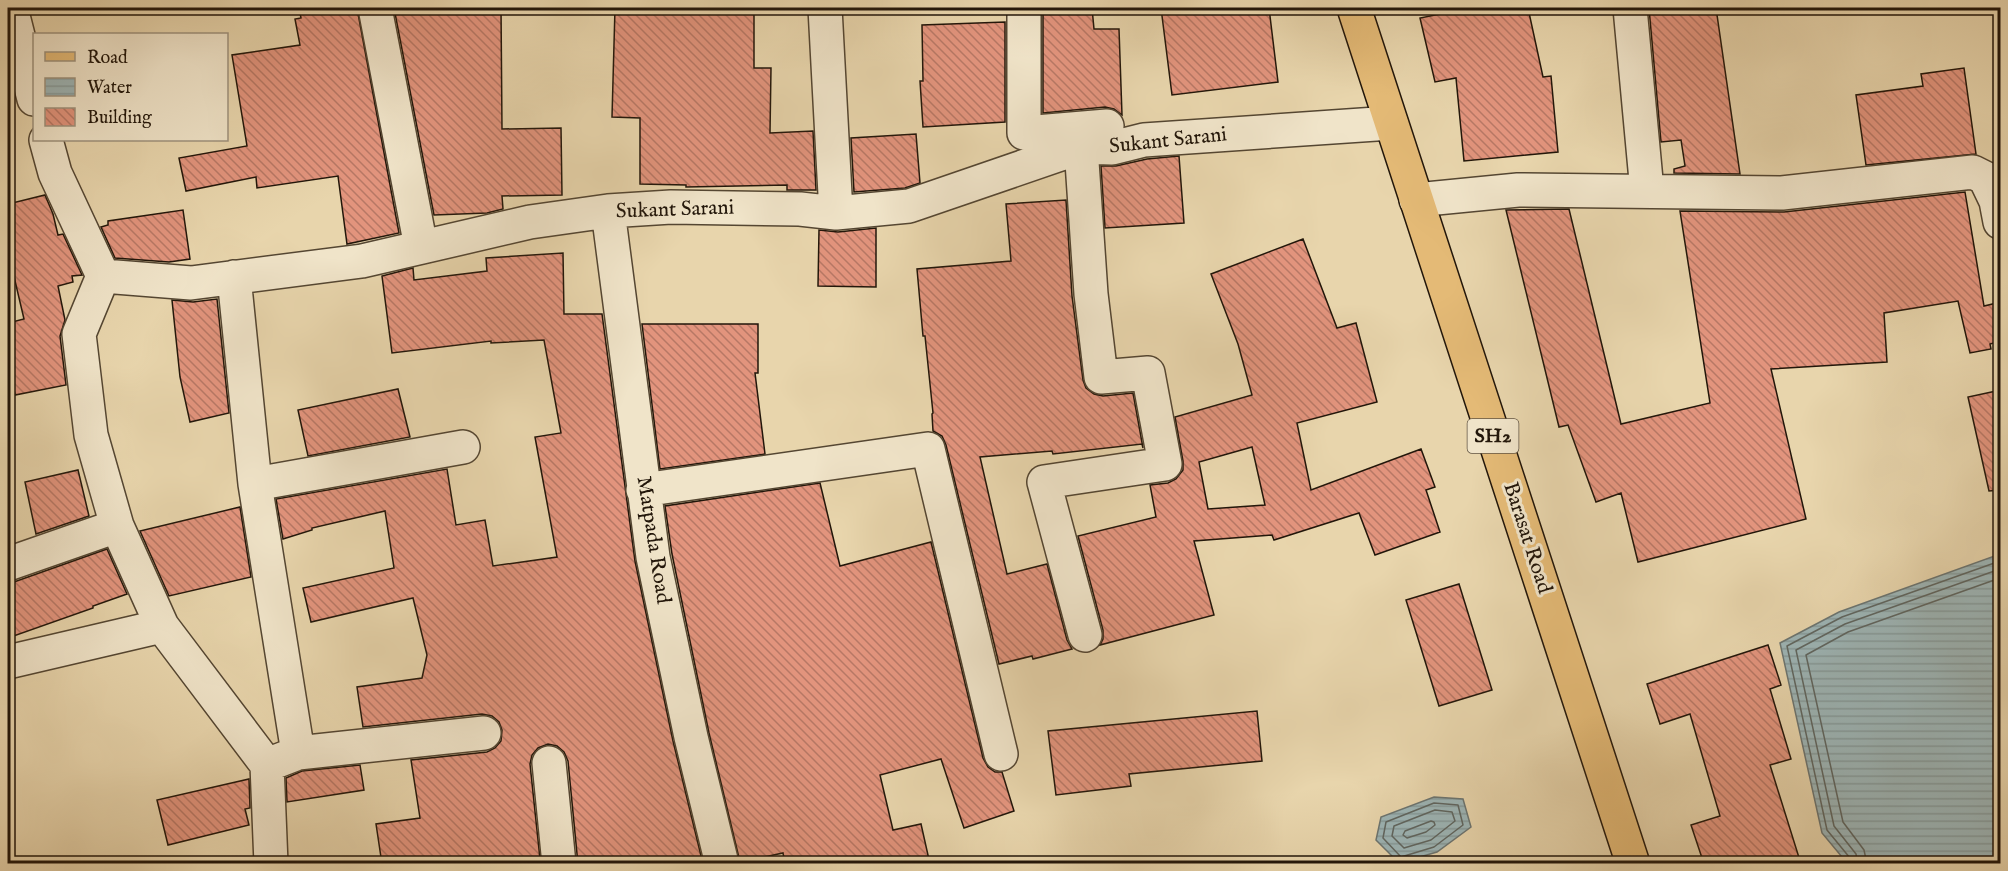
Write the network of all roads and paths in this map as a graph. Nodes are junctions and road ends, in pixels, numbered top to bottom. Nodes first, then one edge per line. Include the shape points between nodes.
1 (11, 8) edge
2 (375, 8) edge
3 (825, 8) edge
4 (1024, 8) edge
5 (1354, 8) edge
6 (1630, 8) edge
7 (33, 95) edge
8 (1391, 123) junction
9 (46, 141) edge
10 (1097, 148) junction
11 (1647, 191) junction
12 (1416, 200) junction
13 (1999, 208) edge
14 (608, 211) junction
15 (836, 213) junction
16 (421, 247) junction
17 (103, 276) junction
18 (234, 278) junction
19 (463, 447) dead end
20 (255, 484) junction
21 (643, 490) junction
22 (117, 526) junction
23 (8, 564) edge
24 (162, 626) junction
25 (1085, 635) dead end
26 (8, 662) edge
27 (484, 733) dead end
28 (298, 753) junction
29 (1001, 754) dead end
30 (549, 763) dead end
31 (267, 765) junction
32 (271, 864) edge
33 (559, 864) edge
34 (722, 864) edge
35 (1633, 864) edge

1 - 7 street
2 - 16 street
3 - 15 street
4 - 10 street via 1024,133 1109,126
5 - 8 main road, Barasat Road / SH2
6 - 11 street
8 - 10 street, Sukant Sarani via 1144,140
8 - 12 main road, Barasat Road / SH2
9 - 17 street via 55,173
10 - 15 street, Sukant Sarani via 909,206
10 - 25 street via 1091,294 1101,377 1149,373 1165,464 1044,482
11 - 12 street via 1518,190
11 - 13 street via 1782,193 1973,172 1985,178
12 - 35 main road, Barasat Road / SH2
14 - 15 street, Sukant Sarani via 671,207
14 - 16 street, Sukant Sarani via 530,222
14 - 21 street, Matpada Road
16 - 18 street, Sukant Sarani via 363,261
17 - 18 street, Sukant Sarani via 191,283
17 - 22 street via 79,334 91,435
18 - 20 street
19 - 20 street
20 - 28 street
21 - 29 street via 928,449
21 - 34 street, Matpada Road via 691,737
22 - 23 street
22 - 24 street
24 - 26 street
24 - 31 street
27 - 28 street
28 - 31 street
30 - 33 street
31 - 32 street

